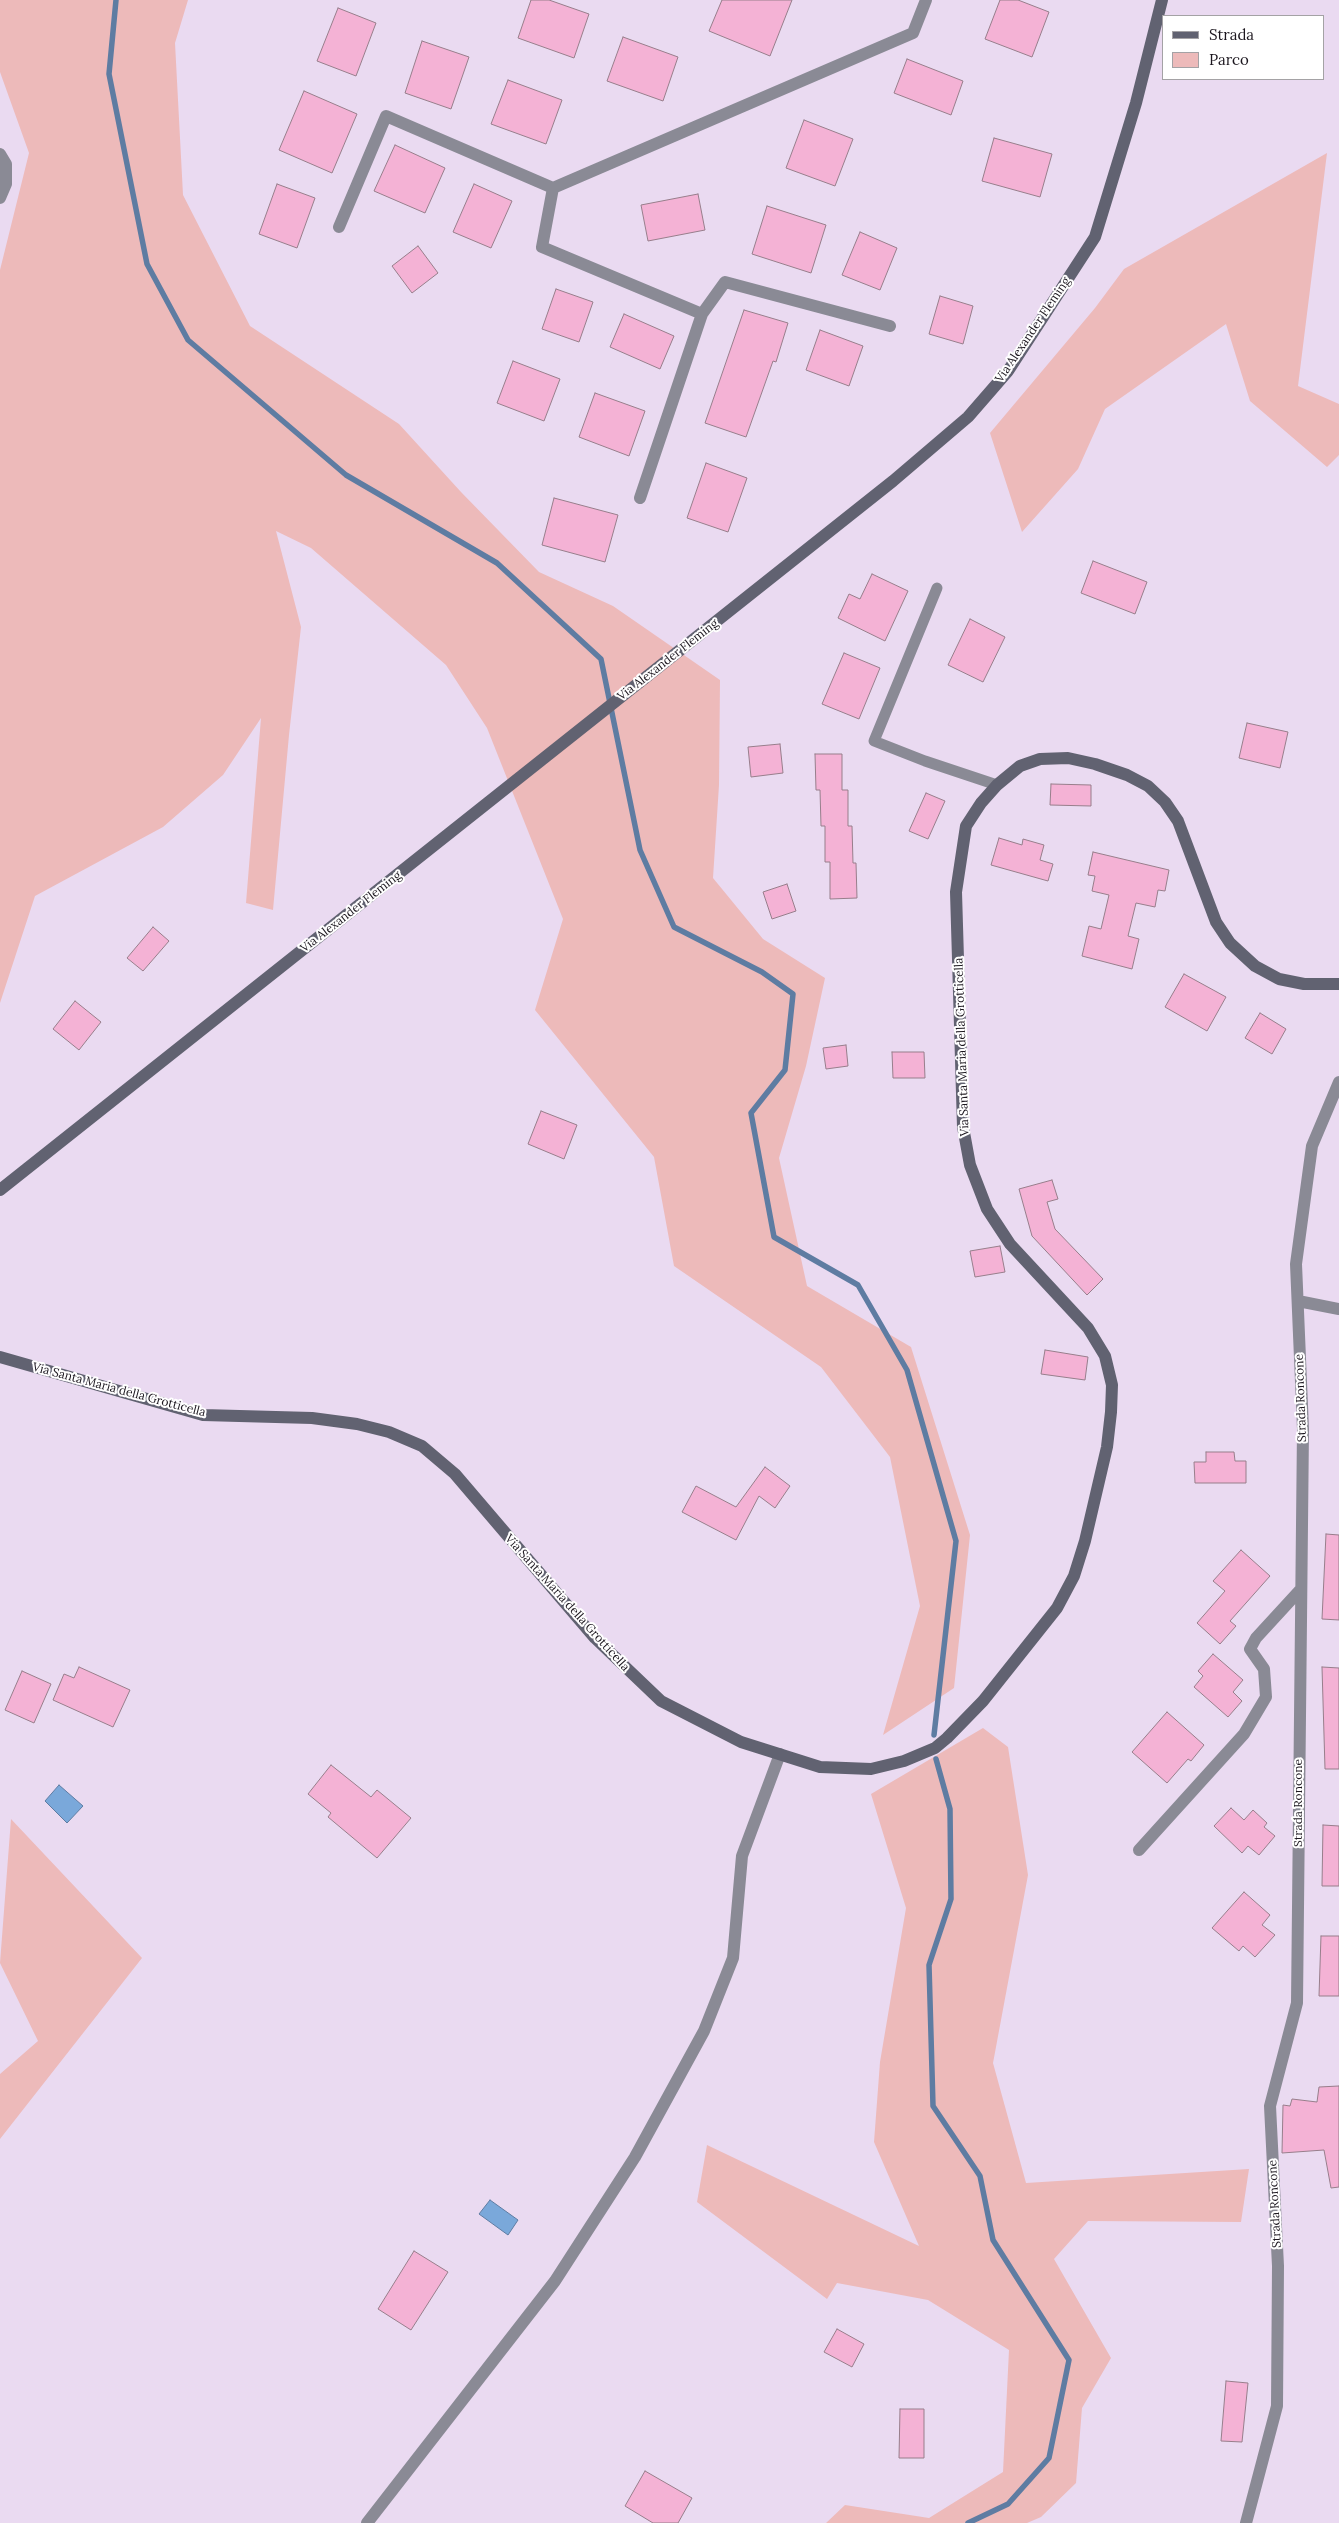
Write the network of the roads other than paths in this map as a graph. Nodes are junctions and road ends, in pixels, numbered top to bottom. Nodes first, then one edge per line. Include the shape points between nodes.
1 (926, 0) edge
2 (1162, 0) edge
3 (0, 154) edge
4 (553, 188) junction
5 (0, 198) edge
6 (339, 226) dead end
7 (702, 314) junction
8 (890, 326) dead end
9 (640, 498) dead end
10 (937, 588) dead end
11 (997, 785) junction
12 (1339, 984) edge
13 (1339, 1082) edge
14 (2, 1189) edge
15 (1298, 1301) junction
16 (1339, 1309) edge
17 (0, 1357) edge
18 (1301, 1589) junction
19 (780, 1754) junction
20 (1139, 1850) dead end
21 (367, 2523) edge
22 (1246, 2523) edge

1 - 4 street via 913,33
2 - 14 street, Via Alexander Fleming via 1136,103 1095,237 1008,371 968,417 893,481
3 - 5 street via 6,164 6,184
4 - 6 street via 386,116
4 - 7 street via 542,248
7 - 8 street via 725,282
7 - 9 street
10 - 11 lane via 874,741
11 - 12 street, Via Santa Maria della Grotticella via 1020,766 1040,759 1068,758 1119,772 1148,786 1165,802 1178,822 1216,922 1230,943 1255,966 1279,979 1304,984
11 - 19 street, Via Santa Maria della Grotticella via 966,826 956,892 963,1127 970,1165 987,1209 1010,1244 1088,1328 1104,1356 1112,1385 1107,1447 1085,1541 1074,1576 1057,1608 983,1701 947,1738 935,1748 904,1761 871,1769 820,1767
13 - 15 street, Strada Roncone via 1312,1146 1296,1264
15 - 16 street
15 - 18 street, Strada Roncone via 1303,1429
17 - 19 street, Via Santa Maria della Grotticella via 203,1415 312,1418 357,1424 389,1432 422,1446 455,1474 595,1638 661,1701 741,1742
18 - 20 street via 1256,1638 1250,1649 1264,1669 1266,1698 1244,1734
18 - 22 street, Strada Roncone via 1297,2003 1270,2106 1278,2266 1277,2406
19 - 21 street via 742,1856 733,1958 704,2031 635,2157 555,2281

